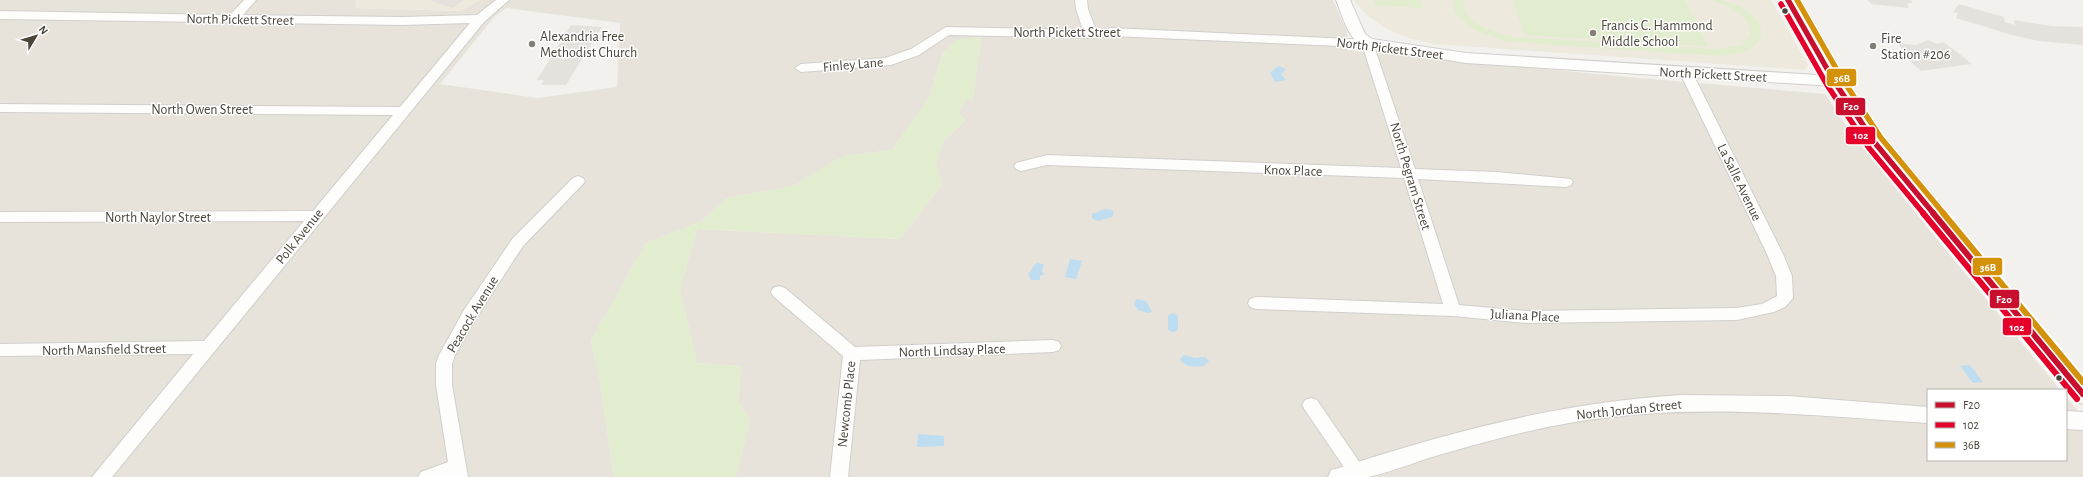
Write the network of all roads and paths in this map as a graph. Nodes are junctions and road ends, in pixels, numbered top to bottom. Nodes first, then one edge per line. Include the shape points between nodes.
1 (250, 0) edge
2 (503, 0) edge
3 (1081, 0) edge
4 (1343, 0) edge
5 (1788, 0) edge
6 (0, 15) edge
7 (234, 18) junction
8 (480, 19) junction
9 (946, 31) joint
10 (1091, 34) junction
11 (1368, 42) junction
12 (800, 68) dead end
13 (1686, 73) junction
14 (1834, 81) junction
15 (0, 108) edge
16 (405, 111) junction
17 (1021, 166) dead end
18 (1411, 175) junction
19 (578, 181) dead end
20 (1566, 182) dead end
21 (315, 216) junction
22 (0, 217) edge
23 (779, 292) dead end
24 (1785, 293) joint
25 (1256, 303) dead end
26 (1453, 310) junction
27 (1053, 346) dead end
28 (208, 347) junction
29 (0, 350) edge
30 (852, 354) junction
31 (2083, 394) edge
32 (1311, 405) dead end
33 (1927, 415) edge
34 (2067, 420) edge
35 (2083, 421) edge
36 (458, 472) edge
37 (1347, 474) edge
38 (101, 477) edge
39 (427, 477) edge
40 (839, 477) edge

1 - 7 street
2 - 8 street, Polk Avenue
3 - 10 street
4 - 11 street, North Pegram Street via 1359,36
5 - 14 main road
6 - 7 street, North Pickett Street
7 - 8 street, North Pickett Street via 402,21
8 - 16 street, Polk Avenue
9 - 10 street, North Pickett Street
9 - 12 street, Finley Lane via 915,52 888,62
10 - 11 street, North Pickett Street via 1164,33
11 - 13 street, North Pickett Street via 1466,58
11 - 18 street, North Pegram Street
13 - 14 street, North Pickett Street
13 - 24 street, La Salle Avenue via 1775,254 1784,276
14 - 31 main road via 1870,137 1899,174
15 - 16 street, North Owen Street
16 - 21 street, Polk Avenue
17 - 18 street, Knox Place via 1047,160
18 - 20 street, Knox Place
18 - 26 street, North Pegram Street
19 - 36 street, Peacock Avenue via 518,242 447,354 444,364 444,385
21 - 22 street, North Naylor Street
21 - 28 street, Polk Avenue
23 - 30 street, Newcomb Place
24 - 26 street, Juliana Place via 1785,298 1778,305 1766,310 1736,314 1527,317
25 - 26 street, Juliana Place
27 - 30 street, North Lindsay Place
28 - 29 street, North Mansfield Street
28 - 38 street, Polk Avenue
30 - 40 street, Newcomb Place
32 - 37 street
33 - 37 street, North Jordan Street via 1750,404 1647,404 1552,418 1406,454
34 - 35 street
36 - 39 street

